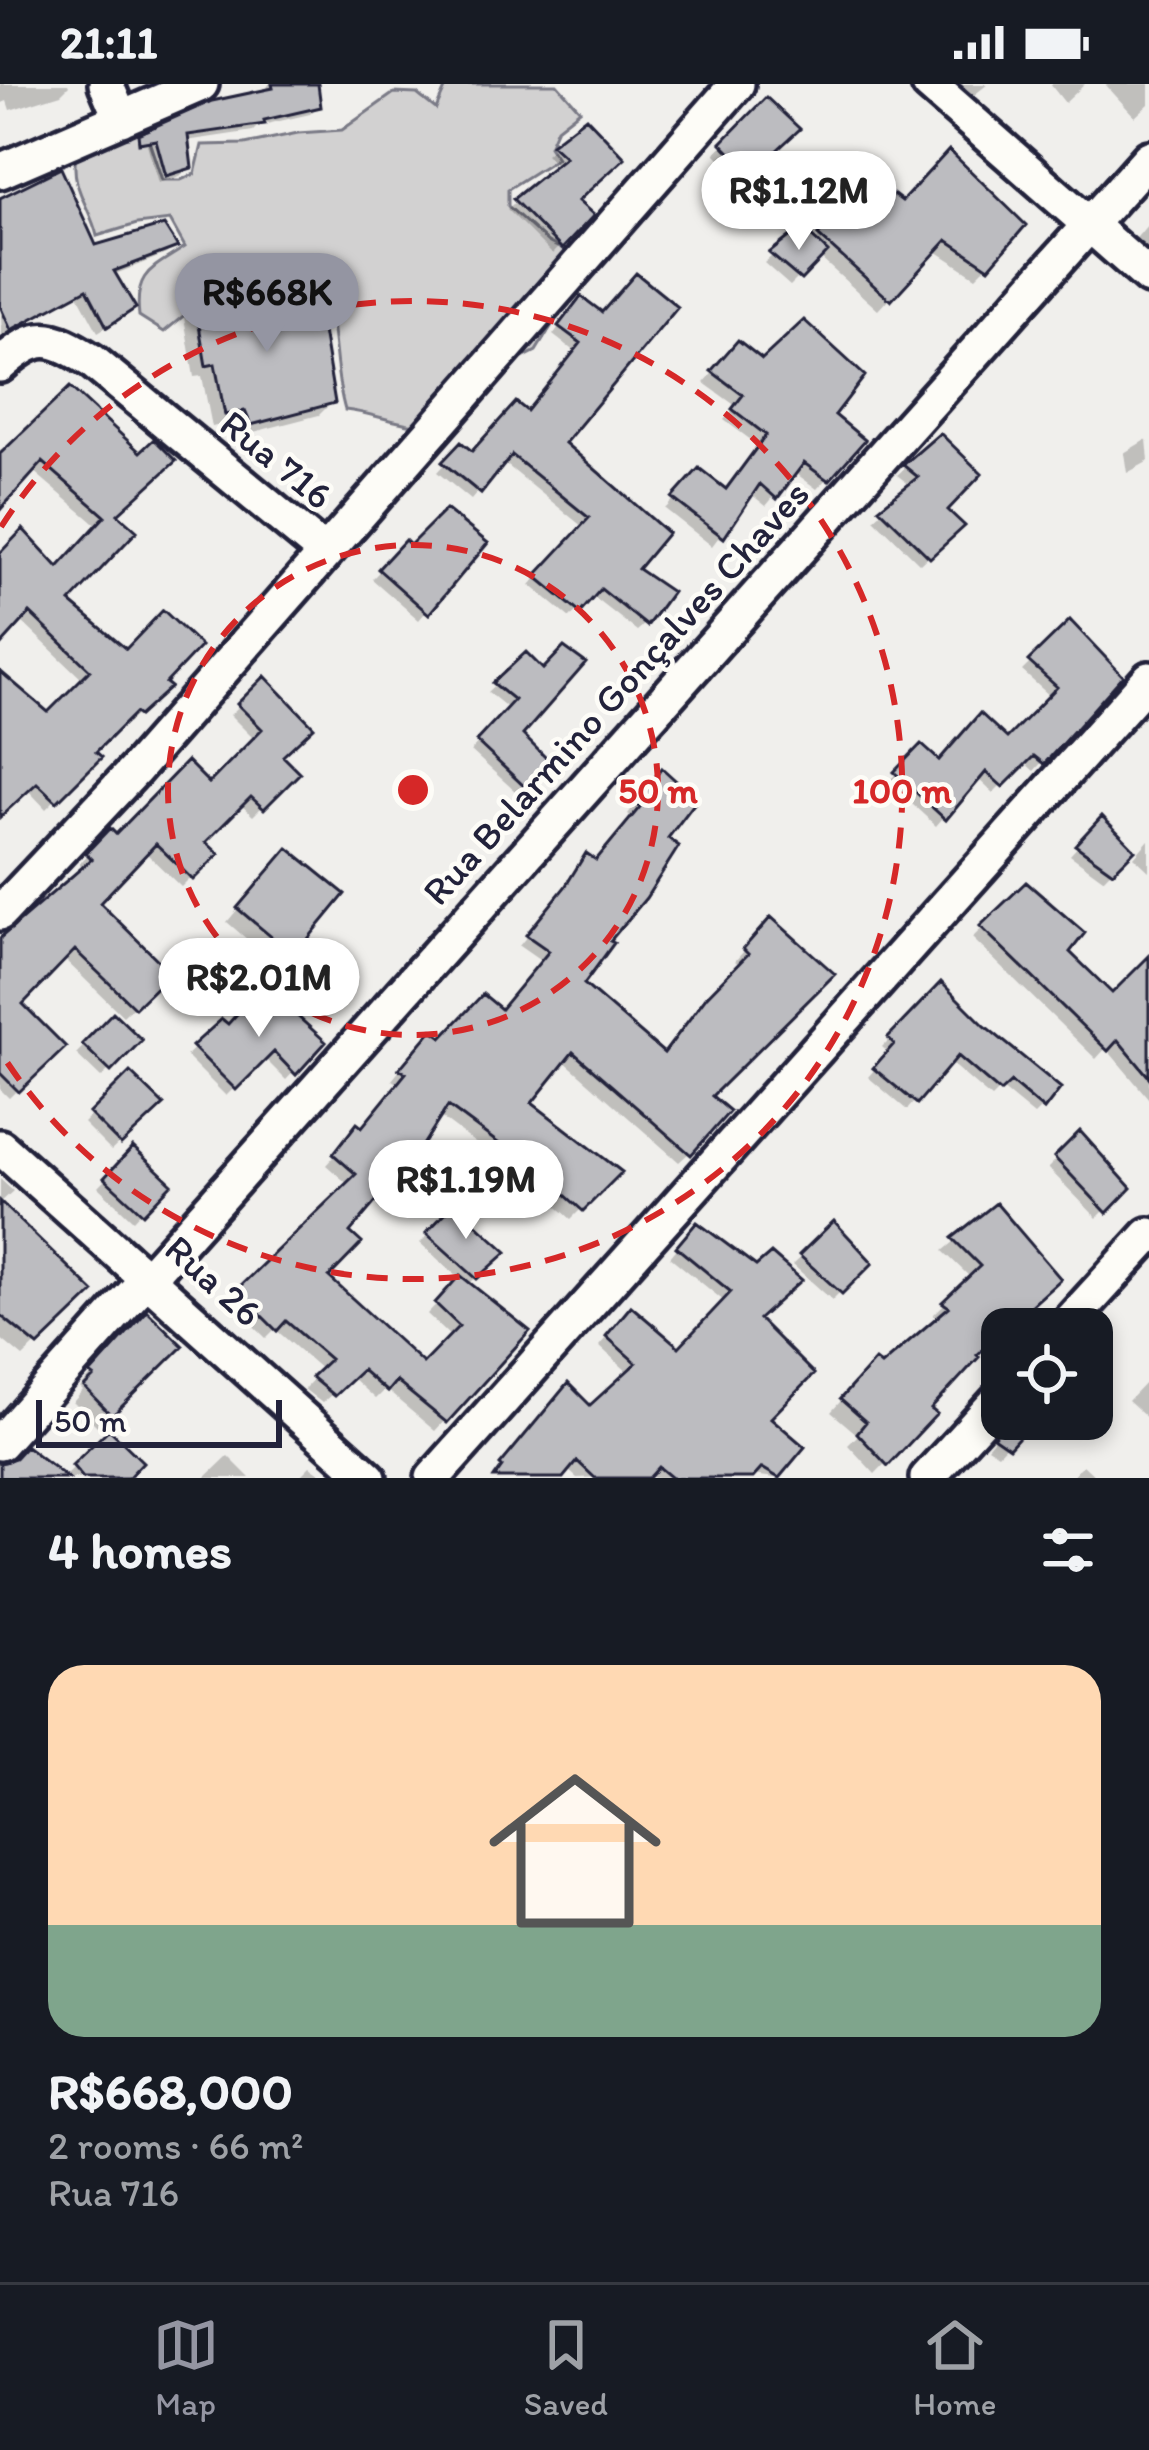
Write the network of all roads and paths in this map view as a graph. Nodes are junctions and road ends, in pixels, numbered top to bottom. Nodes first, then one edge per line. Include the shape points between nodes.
1 (106, 84) edge
2 (201, 84) edge
3 (737, 84) edge
4 (929, 84) edge
5 (121, 118) junction
6 (1149, 158) edge
7 (0, 171) edge
8 (1088, 223) junction
9 (1149, 277) edge
10 (0, 364) edge
11 (324, 552) junction
12 (1149, 679) edge
13 (0, 913) edge
14 (0, 1147) edge
15 (1149, 1235) edge
16 (149, 1278) junction
17 (1082, 1308) edge
18 (981, 1419) edge
19 (0, 1442) edge
20 (369, 1478) edge
21 (433, 1478) edge
22 (927, 1478) edge

1 - 5 street
2 - 5 street
3 - 11 street
4 - 8 street
5 - 7 street
6 - 8 street, Rua Belarmino Gonçalves Chaves
8 - 9 street
8 - 16 street, Rua Belarmino Gonçalves Chaves
10 - 11 street, Rua 716 via 23,344 64,344
11 - 13 street
12 - 21 street
14 - 16 street, Rua 26
15 - 17 street
16 - 19 street, Rua Belarmino Gonçalves Chaves
16 - 20 street, Rua 26
18 - 22 street

